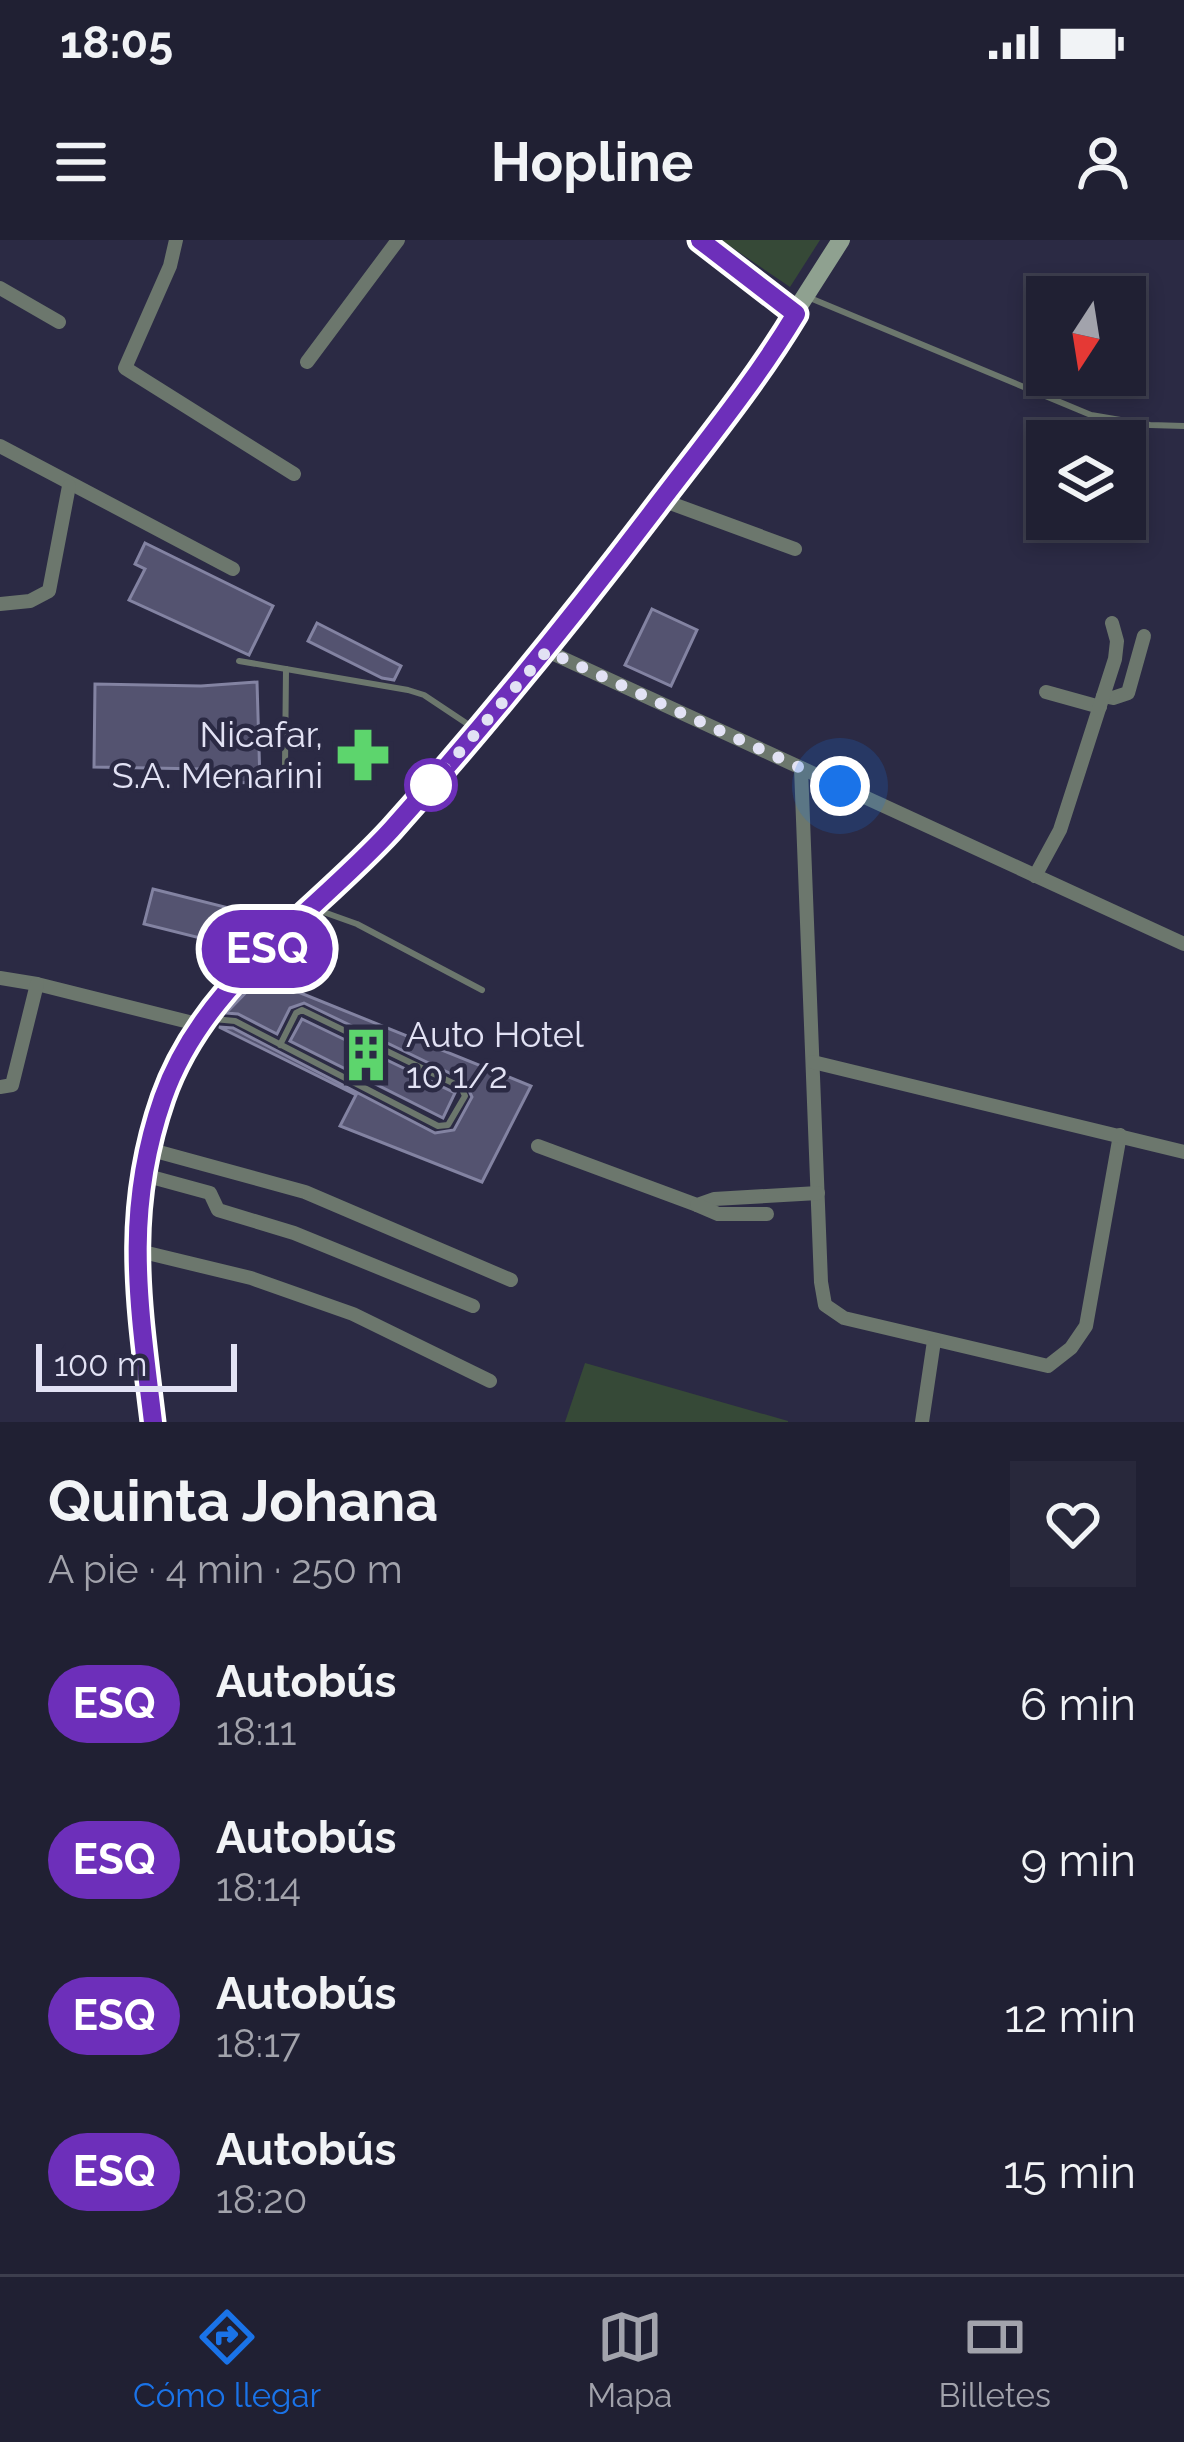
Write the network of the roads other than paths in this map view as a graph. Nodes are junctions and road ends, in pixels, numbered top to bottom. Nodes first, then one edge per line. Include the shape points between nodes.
1 (176, 240) edge
2 (398, 240) edge
3 (700, 240) edge
4 (841, 240) edge
5 (0, 288) edge
6 (802, 306) junction
7 (59, 322) dead end
8 (307, 362) dead end
9 (1184, 426) edge
10 (0, 446) edge
11 (294, 474) dead end
12 (69, 486) junction
13 (662, 500) junction
14 (795, 550) dead end
15 (233, 569) dead end
16 (0, 604) edge
17 (1112, 623) dead end
18 (1144, 636) dead end
19 (547, 651) junction
20 (239, 661) dead end
21 (286, 669) junction
22 (1046, 692) dead end
23 (1101, 702) junction
24 (478, 731) junction
25 (285, 767) dead end
26 (801, 768) junction
27 (1036, 876) junction
28 (312, 908) junction
29 (1184, 944) edge
30 (0, 978) edge
31 (37, 984) junction
32 (482, 990) dead end
33 (203, 1021) junction
34 (280, 1045) junction
35 (813, 1062) junction
36 (0, 1087) edge
37 (1120, 1135) junction
38 (538, 1146) dead end
39 (148, 1149) junction
40 (1184, 1152) edge
41 (144, 1175) junction
42 (818, 1193) junction
43 (697, 1205) junction
44 (767, 1214) dead end
45 (135, 1250) junction
46 (511, 1280) dead end
47 (472, 1306) dead end
48 (934, 1340) junction
49 (490, 1381) dead end
50 (153, 1422) edge
51 (922, 1422) edge

1 - 11 street via 125,368
2 - 8 street
3 - 6 street
4 - 6 street
5 - 7 street
6 - 9 lane via 1091,415
6 - 13 street
10 - 12 street
12 - 15 street
12 - 16 street via 49,591
13 - 14 street
13 - 19 street
17 - 23 street via 1117,641
18 - 23 street via 1128,693
19 - 24 street
19 - 26 street
20 - 21 lane
21 - 24 lane via 424,695
21 - 25 lane
22 - 23 street
23 - 27 street via 1060,830
24 - 28 street
26 - 27 street
26 - 35 street
27 - 29 street
28 - 32 lane
28 - 33 street
30 - 31 street
31 - 33 street
31 - 36 street via 12,1085
33 - 34 lane via 235,1022
33 - 39 street via 178,1062
34 - 34 lane via 438,1126 448,1125 465,1096 461,1087 302,1010
35 - 37 street
35 - 42 street
37 - 40 street
37 - 48 street via 1086,1326 1071,1348 1048,1366
38 - 43 street
39 - 41 street
39 - 46 street via 305,1192
41 - 45 street
41 - 47 street via 210,1193 218,1210
42 - 43 street
42 - 48 street via 826,1305 844,1318
43 - 44 street via 718,1214
45 - 49 street via 353,1314
45 - 50 street
48 - 51 street

